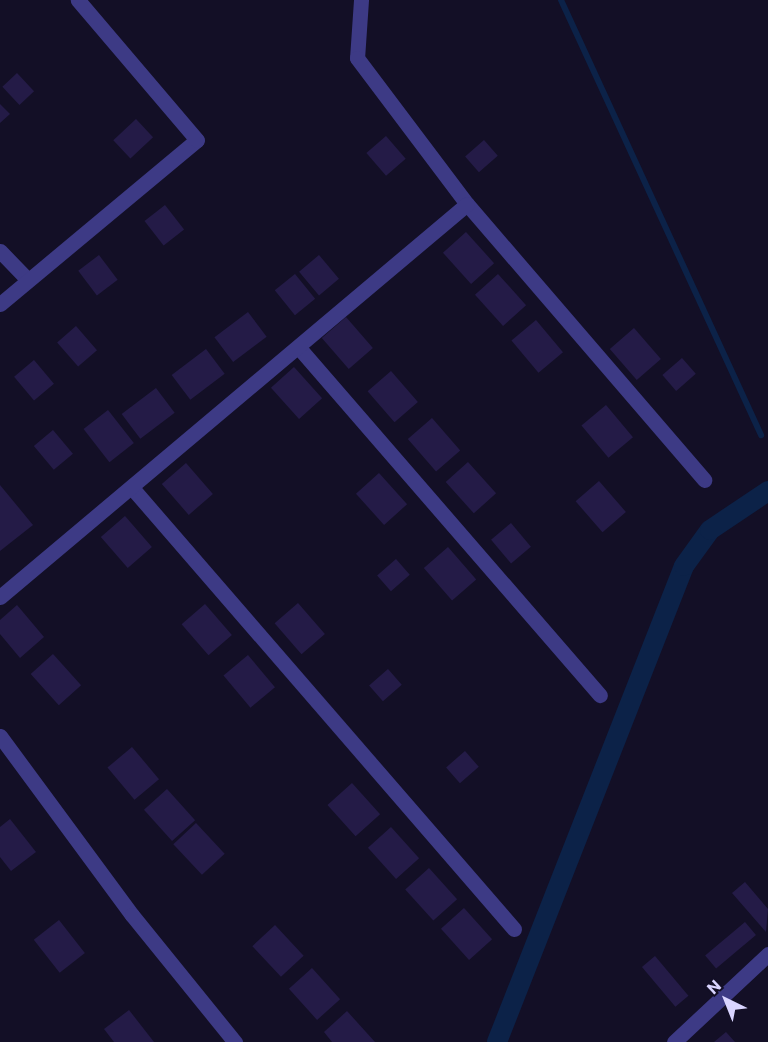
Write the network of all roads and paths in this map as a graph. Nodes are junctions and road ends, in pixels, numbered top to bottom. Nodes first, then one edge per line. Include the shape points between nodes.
1 (78, 0) edge
2 (361, 0) edge
3 (467, 204) junction
4 (0, 250) edge
5 (28, 280) junction
6 (0, 304) edge
7 (300, 349) junction
8 (704, 480) dead end
9 (133, 489) junction
10 (0, 597) edge
11 (600, 695) dead end
12 (0, 736) edge
13 (514, 929) dead end
14 (768, 954) edge
15 (235, 1042) edge
16 (674, 1042) edge

1 - 5 street via 197,140
2 - 3 street via 357,58
3 - 7 street
3 - 8 street
4 - 5 street
5 - 6 street
7 - 9 street
7 - 11 street
9 - 10 street
9 - 13 street
12 - 15 street via 132,915
14 - 16 street

